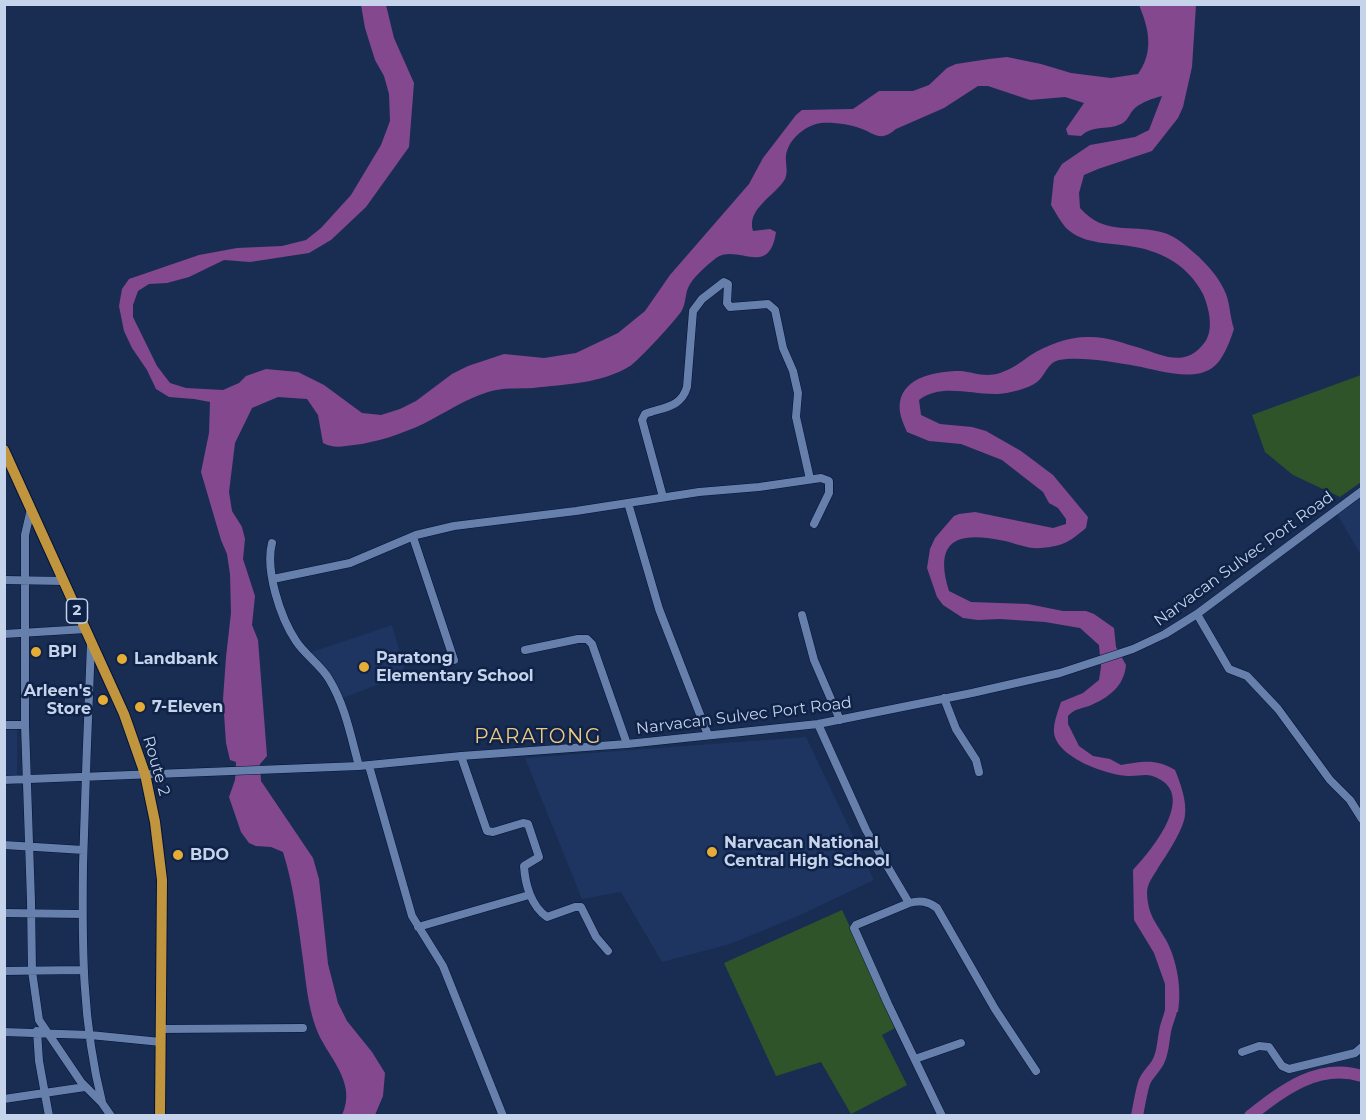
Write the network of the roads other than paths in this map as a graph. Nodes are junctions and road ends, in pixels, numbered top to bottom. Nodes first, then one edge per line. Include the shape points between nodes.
1 (4, 450) edge
2 (810, 479) junction
3 (1362, 491) edge
4 (663, 497) junction
5 (627, 503) junction
6 (31, 509) junction
7 (814, 524) dead end
8 (413, 537) junction
9 (272, 543) dead end
10 (273, 579) junction
11 (4, 580) edge
12 (26, 580) junction
13 (64, 581) junction
14 (1197, 614) junction
15 (802, 615) dead end
16 (86, 629) junction
17 (26, 633) junction
18 (4, 634) edge
19 (91, 643) junction
20 (525, 650) dead end
21 (454, 660) dead end
22 (944, 698) junction
23 (840, 720) junction
24 (818, 723) junction
25 (4, 725) edge
26 (25, 725) junction
27 (708, 735) junction
28 (627, 744) junction
29 (461, 756) junction
30 (369, 765) junction
31 (359, 766) junction
32 (979, 772) dead end
33 (146, 774) junction
34 (86, 776) junction
35 (27, 778) junction
36 (4, 780) edge
37 (1362, 819) edge
38 (4, 845) edge
39 (28, 846) junction
40 (83, 850) junction
41 (529, 895) junction
42 (909, 903) junction
43 (4, 913) edge
44 (32, 914) junction
45 (82, 914) junction
46 (418, 927) junction
47 (608, 951) dead end
48 (82, 970) junction
49 (4, 971) edge
50 (32, 971) junction
51 (39, 1020) junction
52 (303, 1028) dead end
53 (161, 1029) junction
54 (4, 1032) edge
55 (36, 1034) junction
56 (49, 1034) junction
57 (90, 1035) junction
58 (161, 1042) junction
59 (961, 1043) dead end
60 (1362, 1047) edge
61 (1242, 1052) dead end
62 (915, 1059) junction
63 (1036, 1071) dead end
64 (85, 1087) junction
65 (45, 1094) junction
66 (4, 1099) edge
67 (102, 1103) junction
68 (49, 1116) edge
69 (111, 1116) edge
70 (160, 1116) edge
71 (503, 1116) edge
72 (942, 1116) edge

1 - 6 highway, Route 2 / 2
2 - 4 street
2 - 4 street via 796,417 797,388 775,310 768,304 730,307 728,284 724,282 693,311 685,395 677,404 645,414 642,420
2 - 7 street via 826,479 830,483
3 - 14 street, Narvacan Sulvec Port Road
4 - 5 street
5 - 8 street via 454,526
5 - 27 street via 659,609
6 - 12 street via 25,535
6 - 13 highway, Route 2 / 2
8 - 10 street via 350,563
8 - 21 street
9 - 10 street
10 - 31 street via 295,640 324,671 335,690
11 - 12 street
12 - 13 street
12 - 17 street
13 - 16 highway, Route 2 / 2
14 - 22 street, Narvacan Sulvec Port Road via 1165,634 1094,662
14 - 37 street via 1229,669 1247,676 1278,709
15 - 23 street via 814,660
16 - 17 street
16 - 19 highway, Route 2 / 2
17 - 18 street
17 - 26 street
19 - 33 highway, Route 2 / 2
19 - 34 street
20 - 28 street via 587,639
22 - 23 street, Narvacan Sulvec Port Road
22 - 32 street
23 - 24 street, Narvacan Sulvec Port Road
24 - 27 street, Narvacan Sulvec Port Road
24 - 42 street via 866,830
25 - 26 street
26 - 35 street
27 - 28 street, Narvacan Sulvec Port Road
28 - 29 street, Narvacan Sulvec Port Road
29 - 30 street, Narvacan Sulvec Port Road
29 - 41 street via 487,831 528,824 539,855 524,867
30 - 31 street, Narvacan Sulvec Port Road
30 - 46 street via 407,904
31 - 33 street, Narvacan Sulvec Port Road
33 - 34 street, Narvacan Sulvec Port Road
33 - 53 highway, Route 2 / 2 via 162,880
34 - 35 street, Narvacan Sulvec Port Road
34 - 40 street
35 - 36 street, Narvacan Sulvec Port Road
35 - 39 street
38 - 39 street
39 - 40 street
39 - 44 street
40 - 45 street
41 - 46 street
41 - 47 street via 548,917 581,907
42 - 62 street via 855,928
42 - 63 street via 923,901 937,908 994,1009
43 - 44 street
44 - 45 street
44 - 50 street
45 - 48 street
46 - 71 street via 443,966
48 - 50 street
48 - 57 street
49 - 50 street
50 - 51 street
51 - 55 street
51 - 56 street
52 - 53 street
53 - 58 highway, Route 2 / 2
54 - 55 street
55 - 56 street
55 - 65 street
56 - 57 street
56 - 64 street
57 - 58 street
57 - 67 street
58 - 70 highway, Route 2 / 2
59 - 62 street
60 - 61 street via 1355,1053 1289,1069 1282,1066 1269,1047
62 - 72 street
64 - 65 street
64 - 67 street
65 - 66 street
65 - 68 street
67 - 69 street

